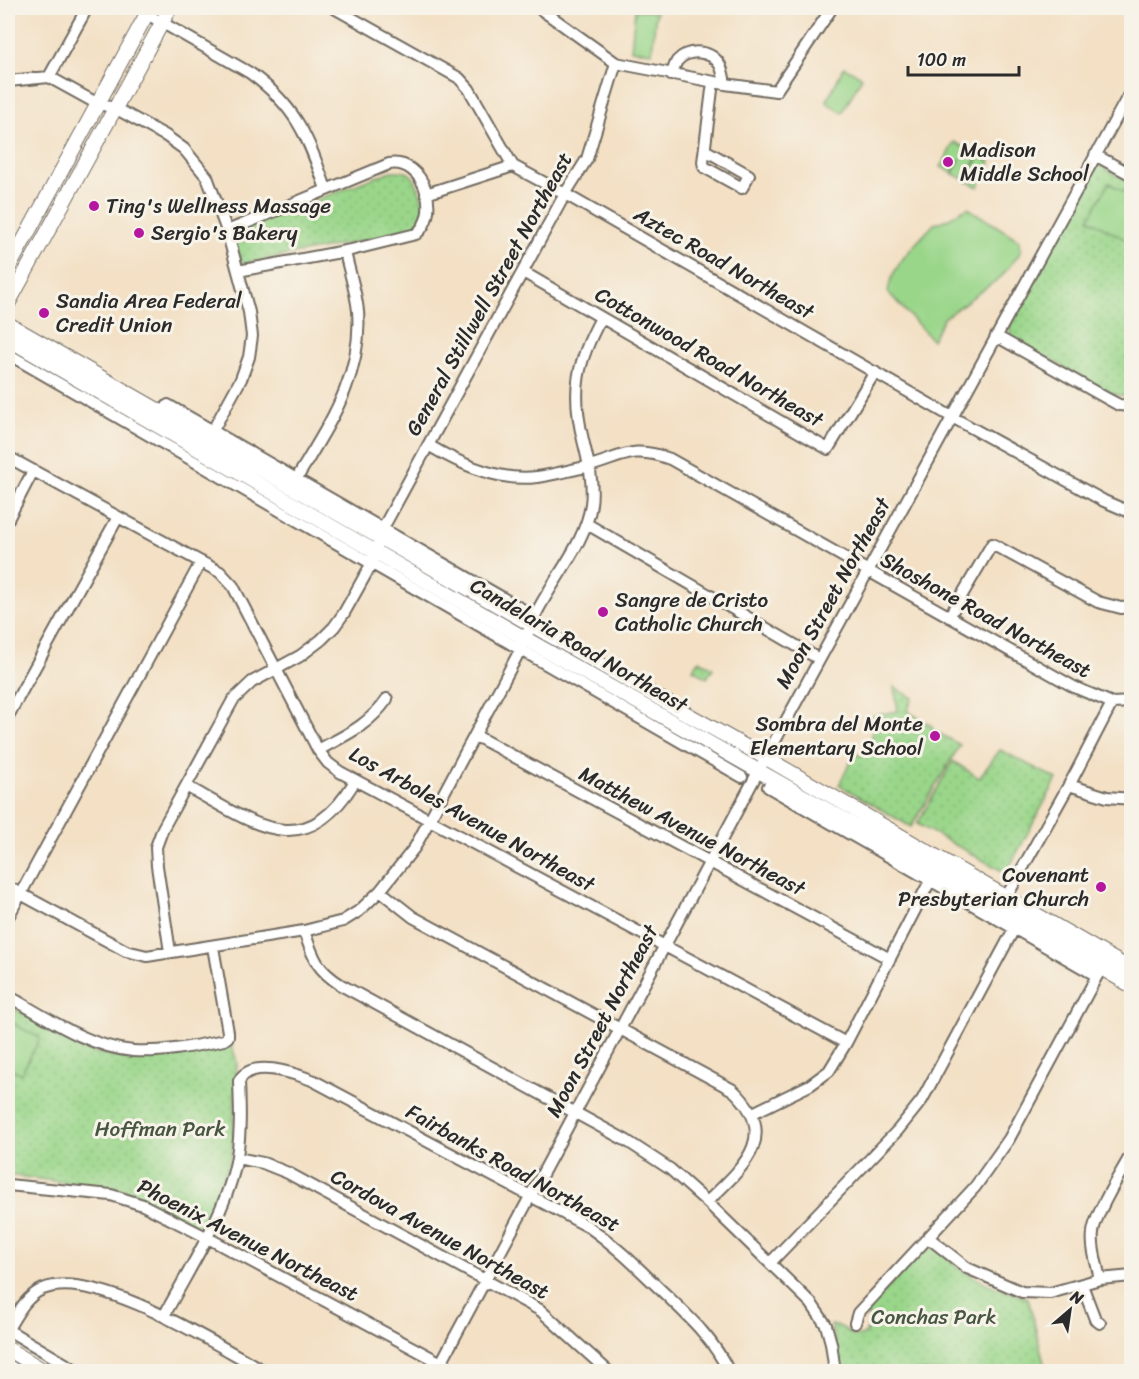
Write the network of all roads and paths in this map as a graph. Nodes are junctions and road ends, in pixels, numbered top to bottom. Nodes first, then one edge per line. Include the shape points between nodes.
1 (87, 8) edge
2 (170, 8) edge
3 (334, 8) edge
4 (539, 8) edge
5 (832, 8) edge
6 (148, 11) edge
7 (162, 22) junction
8 (616, 63) junction
9 (671, 75) junction
10 (49, 77) junction
11 (8, 81) edge
12 (713, 82) junction
13 (725, 84) junction
14 (1131, 89) edge
15 (98, 104) junction
16 (115, 108) junction
17 (705, 150) dead end
18 (1095, 155) junction
19 (513, 166) junction
20 (1131, 175) edge
21 (326, 189) junction
22 (426, 194) junction
23 (565, 194) junction
24 (227, 231) junction
25 (345, 252) junction
26 (8, 269) edge
27 (237, 271) junction
28 (523, 272) junction
29 (8, 304) edge
30 (602, 318) junction
31 (8, 324) edge
32 (996, 336) junction
33 (8, 339) edge
34 (8, 354) edge
35 (875, 372) junction
36 (1131, 406) edge
37 (952, 417) junction
38 (159, 419) junction
39 (213, 430) junction
40 (428, 445) junction
41 (8, 457) edge
42 (589, 466) junction
43 (33, 471) junction
44 (297, 478) junction
45 (1131, 513) edge
46 (118, 517) junction
47 (8, 519) edge
48 (586, 524) junction
49 (382, 533) junction
50 (373, 558) junction
51 (201, 562) junction
52 (867, 572) junction
53 (1131, 607) edge
54 (949, 617) junction
55 (532, 620) junction
56 (524, 645) junction
57 (819, 659) junction
58 (277, 668) junction
59 (387, 699) dead end
60 (1131, 702) edge
61 (1112, 703) junction
62 (8, 716) edge
63 (476, 736) junction
64 (318, 750) junction
65 (763, 764) junction
66 (742, 777) dead end
67 (355, 781) junction
68 (1069, 785) junction
69 (186, 786) junction
70 (768, 787) dead end
71 (1131, 800) edge
72 (430, 821) junction
73 (709, 863) junction
74 (930, 880) junction
75 (8, 887) edge
76 (380, 891) junction
77 (20, 894) junction
78 (1003, 903) junction
79 (8, 917) edge
80 (1014, 929) junction
81 (304, 930) junction
82 (665, 945) junction
83 (213, 947) junction
84 (170, 952) junction
85 (1108, 955) junction
86 (890, 959) junction
87 (1131, 970) edge
88 (1099, 972) junction
89 (1131, 986) edge
90 (8, 996) edge
91 (620, 1030) junction
92 (846, 1043) junction
93 (574, 1113) junction
94 (753, 1113) junction
95 (1131, 1153) edge
96 (237, 1158) junction
97 (8, 1185) edge
98 (530, 1197) junction
99 (707, 1202) junction
100 (206, 1237) junction
101 (929, 1238) junction
102 (770, 1263) junction
103 (1131, 1276) edge
104 (1100, 1279) junction
105 (485, 1280) junction
106 (1082, 1285) junction
107 (164, 1316) junction
108 (855, 1323) dead end
109 (1100, 1323) dead end
110 (8, 1330) edge
111 (8, 1349) edge
112 (8, 1367) edge
113 (438, 1367) edge
114 (16, 1371) edge
115 (46, 1371) edge
116 (79, 1371) edge
117 (266, 1371) edge
118 (458, 1371) edge
119 (609, 1371) edge
120 (729, 1371) edge
121 (835, 1371) edge

1 - 10 street
2 - 7 main road
3 - 19 street via 459,78
4 - 8 street
5 - 13 street via 776,91
6 - 7 street
6 - 15 main road
7 - 16 main road
7 - 21 street via 250,72 290,109 312,150
8 - 9 street
8 - 23 street, General Stillwell Street Northeast via 587,159
9 - 12 street
9 - 13 street via 677,61 698,51 720,66
10 - 11 street
10 - 15 street
12 - 13 street
12 - 17 street
14 - 18 street, Moon Street Northeast
15 - 16 street
15 - 26 main road
16 - 24 street via 166,136 198,164 214,193
16 - 29 main road
18 - 20 street
18 - 32 street, Moon Street Northeast
19 - 22 street
19 - 23 street, Aztec Road Northeast
21 - 22 street via 398,162 416,172
21 - 24 street
22 - 25 street via 429,214 416,234
23 - 28 street, General Stillwell Street Northeast
23 - 35 street, Aztec Road Northeast
24 - 27 street
25 - 27 street
25 - 44 street via 357,309 356,359 343,397
27 - 39 street via 249,312 249,357 242,379
28 - 30 street, Cottonwood Road Northeast
28 - 40 street, General Stillwell Street Northeast
30 - 35 street, Cottonwood Road Northeast via 828,449
30 - 42 street via 587,344 578,376 577,407
31 - 38 main road, Candelaria Road Northeast
32 - 36 street via 1119,405
32 - 37 street, Moon Street Northeast
33 - 38 main road, Candelaria Road Northeast
34 - 50 street
35 - 37 street, Aztec Road Northeast
37 - 45 street, Aztec Road Northeast
37 - 52 street, Moon Street Northeast
38 - 39 street via 168,405
38 - 49 main road, Candelaria Road Northeast
38 - 50 main road, Candelaria Road Northeast
39 - 44 street
40 - 42 street, Shoshone Road Northeast via 463,464 502,475 535,477
40 - 49 street, General Stillwell Street Northeast
41 - 43 street, Los Arboles Avenue Northeast
42 - 48 street via 592,485
42 - 52 street, Shoshone Road Northeast via 634,452 670,459
43 - 46 street, Los Arboles Avenue Northeast
43 - 47 street
44 - 49 street
46 - 51 street, Los Arboles Avenue Northeast
46 - 62 street
48 - 55 street
48 - 57 street
49 - 50 street, General Stillwell Street Northeast
49 - 55 main road, Candelaria Road Northeast
50 - 56 main road, Candelaria Road Northeast
50 - 58 street, General Stillwell Street Northeast via 334,627 300,656
51 - 58 street, Los Arboles Avenue Northeast via 220,572 233,586
51 - 77 street
52 - 54 street, Shoshone Road Northeast
52 - 57 street, Moon Street Northeast
53 - 54 street via 1098,602 992,544
54 - 61 street, Shoshone Road Northeast via 1074,687
55 - 56 street
55 - 65 main road, Candelaria Road Northeast
56 - 63 street
56 - 65 main road, Candelaria Road Northeast
56 - 66 street
57 - 65 street, Moon Street Northeast
58 - 64 street, Los Arboles Avenue Northeast
58 - 69 street, General Stillwell Street Northeast via 252,682 233,700
59 - 64 street via 364,725
60 - 61 street, Shoshone Road Northeast
61 - 68 street
63 - 72 street
63 - 73 street, Matthew Avenue Northeast
64 - 67 street, Los Arboles Avenue Northeast via 328,763
65 - 73 street, Moon Street Northeast
65 - 78 main road, Candelaria Road Northeast
67 - 69 street via 332,813 299,830 256,824
67 - 72 street, Los Arboles Avenue Northeast
68 - 71 street
68 - 78 street
69 - 84 street, General Stillwell Street Northeast via 156,847
70 - 74 street
72 - 76 street
72 - 82 street, Los Arboles Avenue Northeast
73 - 82 street, Moon Street Northeast
73 - 86 street, Matthew Avenue Northeast
74 - 80 street
74 - 86 street
75 - 77 street
76 - 81 street via 343,921
76 - 91 street via 413,917
77 - 79 street
77 - 84 street via 126,951 147,956
78 - 85 main road, Candelaria Road Northeast
78 - 88 main road, Candelaria Road Northeast
80 - 88 street
80 - 102 street via 922,1100
81 - 83 street
81 - 93 street via 314,960 326,975
82 - 91 street, Moon Street Northeast
82 - 92 street, Los Arboles Avenue Northeast
83 - 84 street
83 - 90 street via 228,1032 224,1040 161,1051 109,1047
85 - 87 main road, Candelaria Road Northeast
85 - 88 street
86 - 92 street
88 - 89 main road, Candelaria Road Northeast
88 - 101 street via 1009,1139 975,1187
91 - 93 street, Moon Street Northeast
91 - 94 street via 733,1090
92 - 94 street via 829,1071 810,1085
93 - 98 street, Moon Street Northeast
93 - 99 street via 669,1169
94 - 99 street via 754,1145 749,1158
95 - 104 street via 1096,1218 1094,1252
96 - 98 street, Fairbanks Road Northeast via 239,1081 246,1073 276,1069 312,1080
96 - 100 street via 222,1205
96 - 105 street, Cordova Avenue Northeast via 288,1173
97 - 100 street, Phoenix Avenue Northeast via 126,1198
98 - 105 street, Moon Street Northeast
98 - 120 street, Fairbanks Road Northeast via 589,1227 616,1246 705,1332
99 - 102 street
100 - 107 street
100 - 113 street, Phoenix Avenue Northeast
101 - 106 street via 968,1268 1022,1292 1050,1293
101 - 108 street via 858,1313
102 - 121 street via 811,1303 826,1325
103 - 104 street
104 - 106 street
105 - 113 street, Moon Street Northeast
105 - 119 street, Cordova Avenue Northeast via 540,1310
106 - 109 street
107 - 110 street via 111,1293 59,1286 32,1295
107 - 117 street
110 - 116 street
111 - 115 main road
112 - 114 main road
113 - 118 street, Phoenix Avenue Northeast

